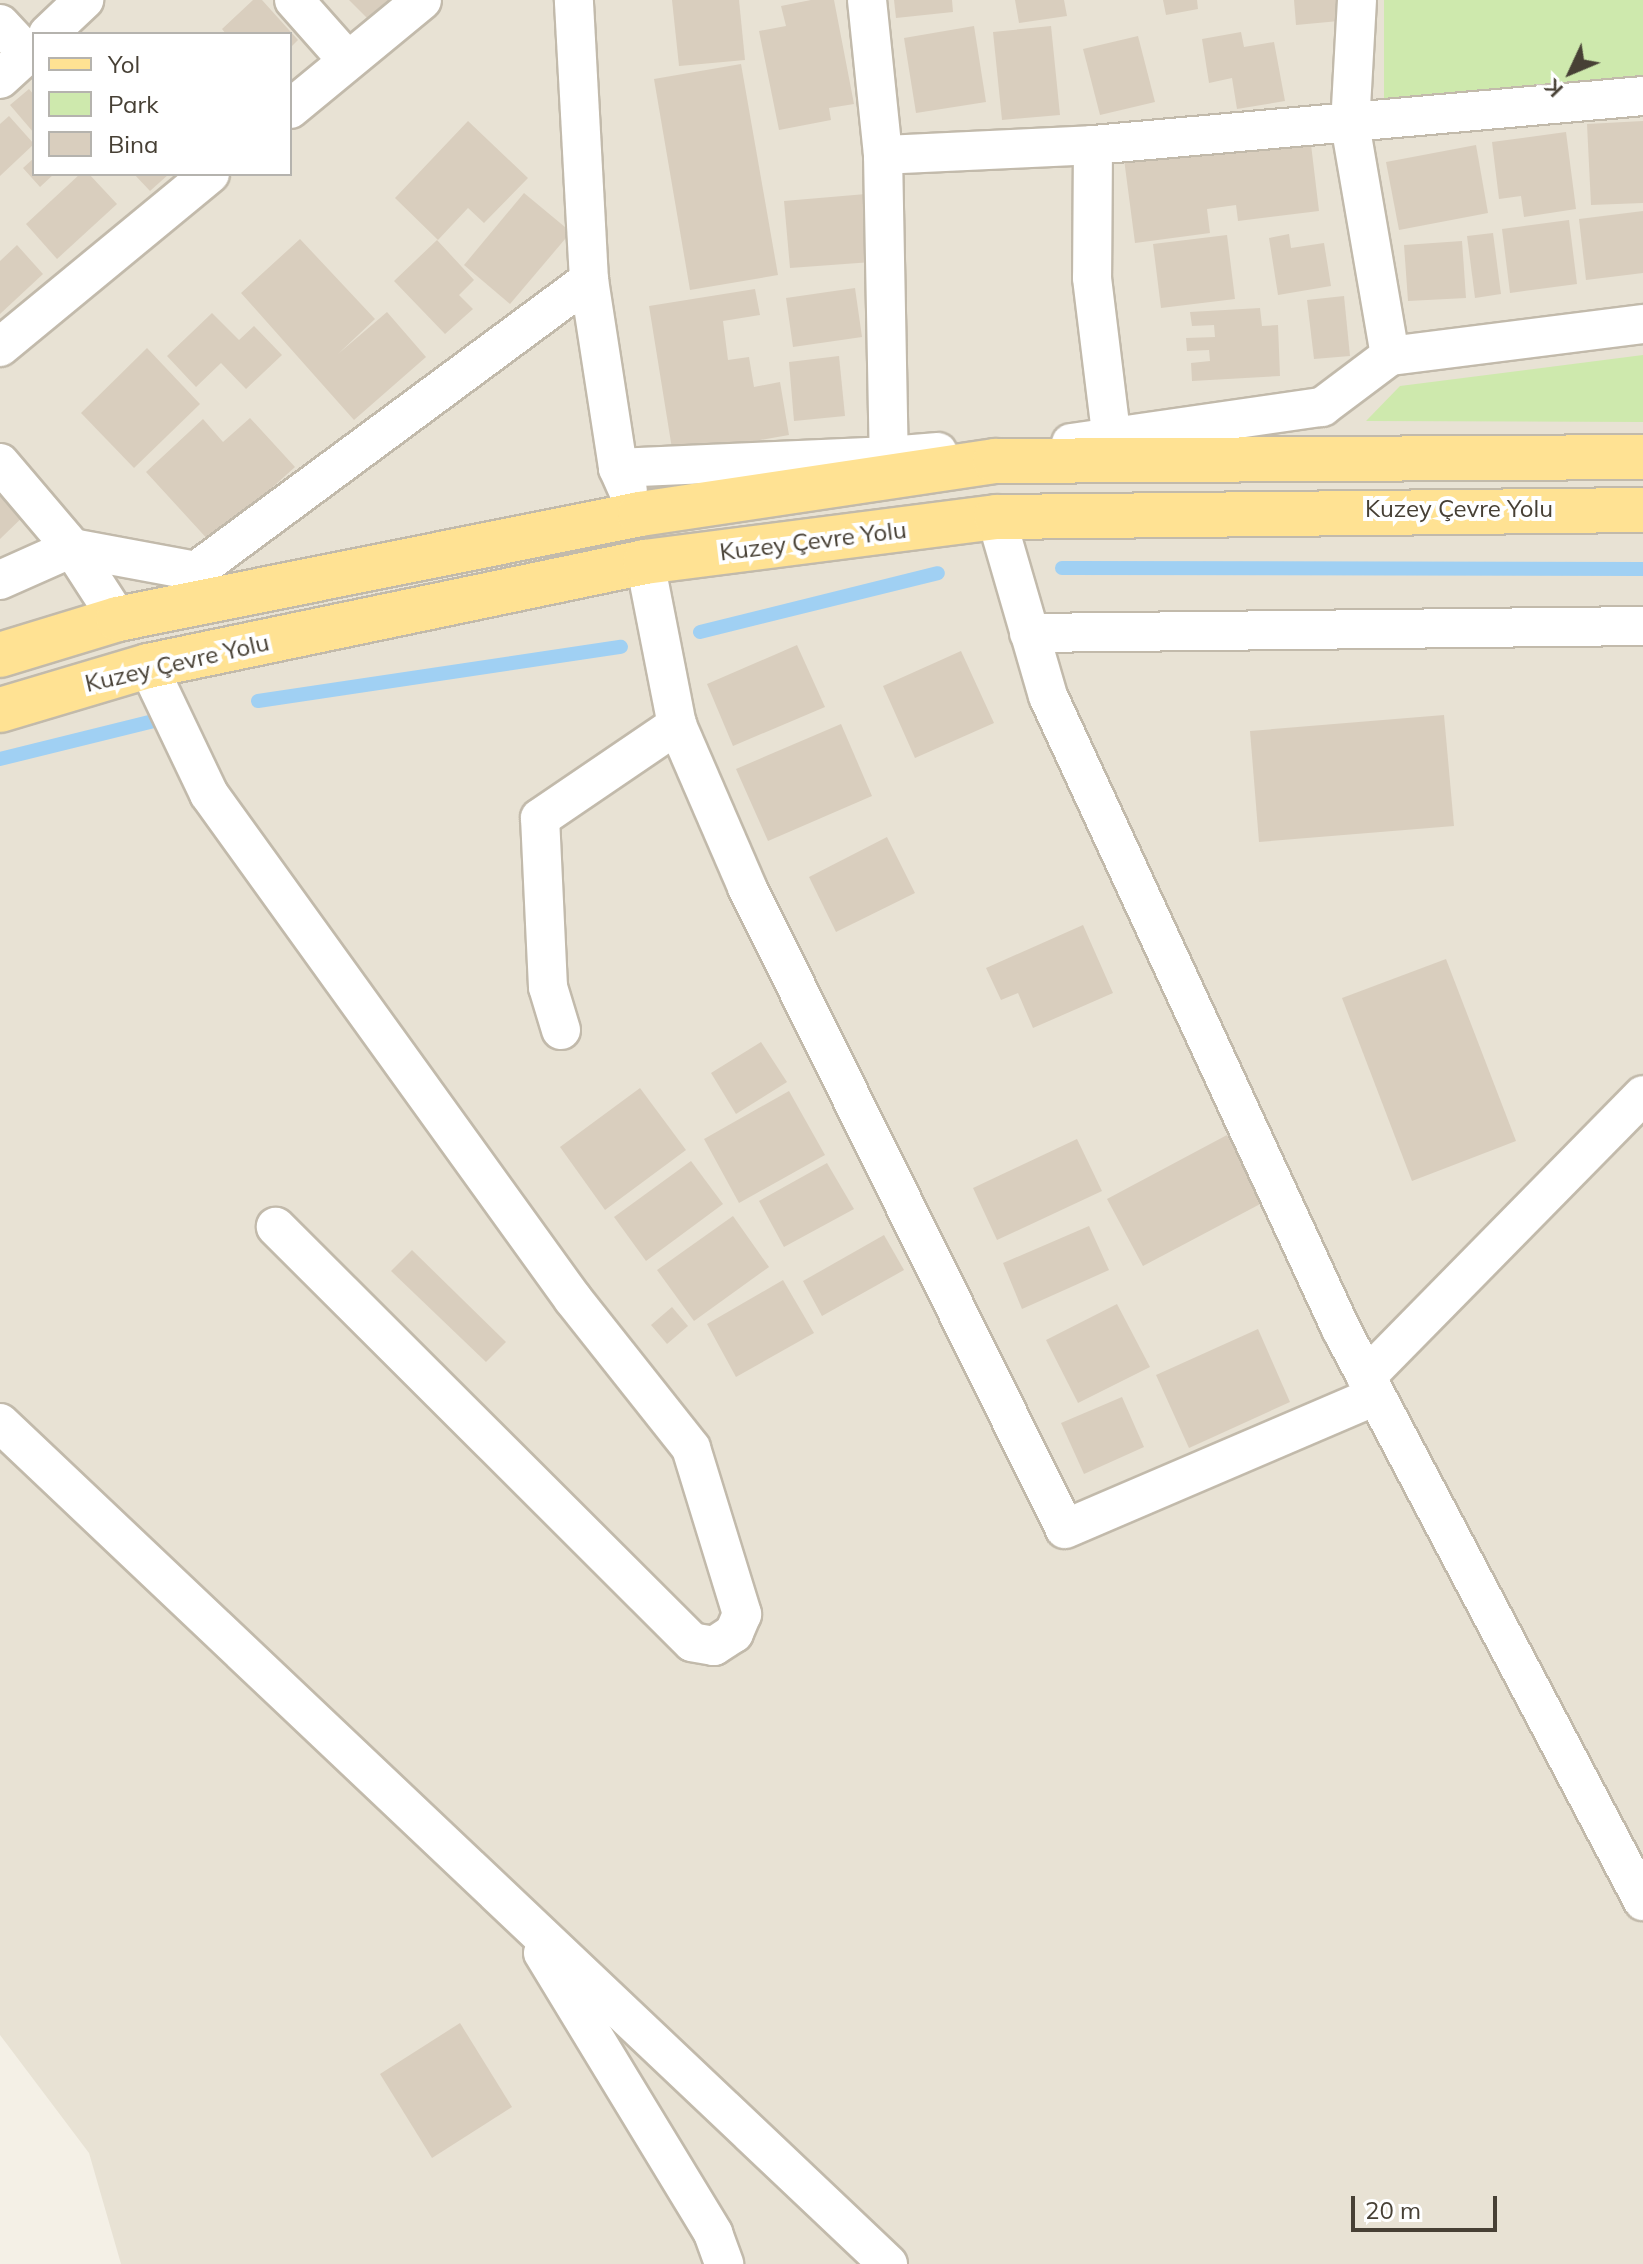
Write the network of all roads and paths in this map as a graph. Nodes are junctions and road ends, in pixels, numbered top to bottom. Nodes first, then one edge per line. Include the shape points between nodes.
1 (84, 0) edge
2 (294, 0) edge
3 (422, 0) edge
4 (574, 0) edge
5 (867, 0) edge
6 (1357, 0) edge
7 (0, 24) edge
8 (51, 32) edge
9 (32, 42) edge
10 (32, 50) edge
11 (348, 61) junction
12 (0, 79) edge
13 (1643, 96) edge
14 (292, 107) edge
15 (1350, 124) junction
16 (1093, 145) junction
17 (883, 155) junction
18 (208, 176) edge
19 (589, 280) junction
20 (1643, 324) edge
21 (0, 347) edge
22 (1390, 356) junction
23 (1112, 440) junction
24 (889, 456) junction
25 (1643, 457) edge
26 (0, 463) edge
27 (618, 468) junction
28 (1643, 510) edge
29 (640, 514) junction
30 (996, 517) junction
31 (72, 548) junction
32 (645, 562) junction
33 (0, 580) edge
34 (118, 619) junction
35 (1643, 626) edge
36 (1029, 633) junction
37 (0, 655) edge
38 (148, 666) junction
39 (0, 710) edge
40 (677, 725) junction
41 (561, 1030) dead end
42 (1643, 1095) edge
43 (276, 1227) dead end
44 (1371, 1387) junction
45 (0, 1423) edge
46 (1643, 1901) edge
47 (516, 1910) junction
48 (724, 2264) edge
49 (888, 2264) edge

1 - 8 street
2 - 11 street
3 - 11 street
4 - 19 street
5 - 17 street
6 - 15 street
7 - 9 street
10 - 12 street
11 - 14 street
13 - 15 street
15 - 16 street
15 - 22 street
16 - 17 street
16 - 23 street via 1092,278
17 - 24 street
18 - 21 street
19 - 27 street
19 - 31 street via 196,571
20 - 22 street
22 - 23 street via 1322,407
23 - 24 street
24 - 27 street
25 - 29 main road, Kuzey Çevre Yolu via 995,461
26 - 31 street
27 - 29 street
28 - 30 main road, Kuzey Çevre Yolu
29 - 34 main road, Kuzey Çevre Yolu
30 - 32 main road, Kuzey Çevre Yolu
30 - 36 street
31 - 33 street
31 - 34 street
32 - 38 main road, Kuzey Çevre Yolu
32 - 40 street
34 - 37 main road, Kuzey Çevre Yolu
35 - 36 street
36 - 44 street via 1048,696
38 - 39 main road, Kuzey Çevre Yolu
38 - 43 street via 209,794 573,1299 691,1448 742,1614 734,1633 714,1646 692,1642
40 - 41 street via 540,818 548,987
40 - 44 street via 747,887 1065,1529
42 - 44 street
44 - 46 street
45 - 47 street
47 - 48 street via 713,2233
47 - 49 street

